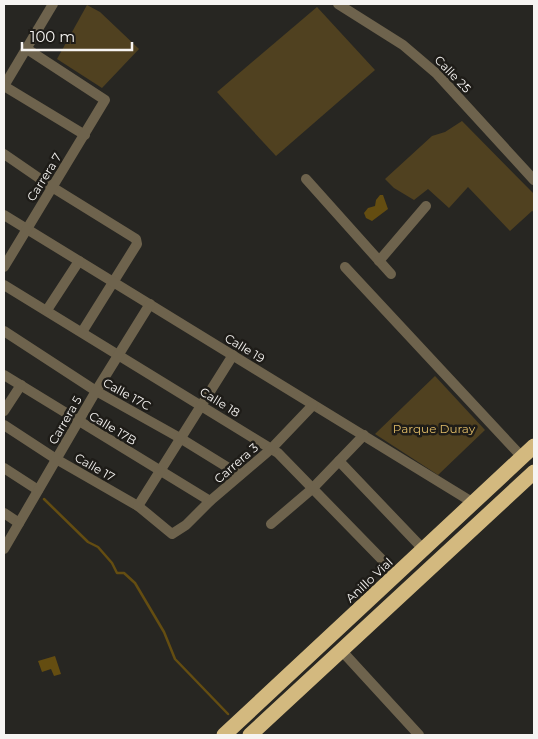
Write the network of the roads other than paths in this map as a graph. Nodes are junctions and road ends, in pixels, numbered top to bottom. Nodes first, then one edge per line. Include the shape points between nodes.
1 (53, 4) edge
2 (338, 4) edge
3 (28, 49) junction
4 (4, 86) edge
5 (85, 135) junction
6 (4, 154) edge
7 (306, 179) dead end
8 (534, 180) edge
9 (52, 187) junction
10 (426, 206) dead end
11 (4, 215) edge
12 (26, 229) junction
13 (79, 261) junction
14 (379, 261) junction
15 (4, 267) edge
16 (345, 267) dead end
17 (391, 274) dead end
18 (113, 282) junction
19 (4, 285) edge
20 (150, 304) junction
21 (47, 310) junction
22 (4, 332) edge
23 (82, 332) junction
24 (119, 355) junction
25 (233, 355) junction
26 (4, 375) edge
27 (21, 385) junction
28 (96, 391) junction
29 (201, 405) junction
30 (314, 405) junction
31 (4, 411) edge
32 (79, 422) junction
33 (4, 425) edge
34 (364, 435) junction
35 (180, 438) junction
36 (534, 446) edge
37 (271, 449) junction
38 (522, 457) junction
39 (56, 459) junction
40 (339, 461) junction
41 (4, 468) edge
42 (161, 472) junction
43 (534, 472) edge
44 (240, 475) junction
45 (312, 489) junction
46 (38, 490) junction
47 (210, 502) junction
48 (472, 502) junction
49 (138, 506) junction
50 (4, 513) edge
51 (19, 523) junction
52 (272, 524) dead end
53 (170, 534) joint
54 (4, 550) edge
55 (424, 550) junction
56 (396, 574) junction
57 (341, 650) junction
58 (224, 735) edge
59 (250, 735) edge
60 (419, 735) edge

1 - 3 street
2 - 8 street, Calle 25 via 390,36 430,68
3 - 4 street
3 - 5 street, Carrera 7 via 105,100
4 - 5 street
5 - 9 street, Carrera 7
6 - 9 street
7 - 14 street
9 - 12 street, Carrera 7
9 - 18 street via 136,239 137,244
10 - 14 street
11 - 12 street, Calle 19
12 - 13 street, Calle 19
12 - 15 street, Carrera 7
13 - 18 street, Calle 19
13 - 21 street
14 - 17 street
16 - 38 street
18 - 20 street, Calle 19
18 - 23 street
19 - 21 street, Calle 18
20 - 24 street, Carrera 5
20 - 25 street, Calle 19
21 - 23 street, Calle 18
22 - 28 street, Calle 17C
23 - 24 street, Calle 18
24 - 28 street, Carrera 5
24 - 29 street, Calle 18
25 - 29 street
25 - 30 street, Calle 19
26 - 27 street, Calle 17B
27 - 31 street
27 - 32 street, Calle 17B
28 - 32 street, Carrera 5
28 - 35 street, Calle 17C
29 - 35 street
29 - 37 street, Calle 18
30 - 34 street, Calle 19
30 - 37 street, Carrera 3
32 - 39 street, Carrera 5
32 - 42 street, Calle 17B
33 - 39 street, Calle 17
34 - 40 street
34 - 48 street, Calle 19
35 - 42 street
35 - 44 street, Calle 17C
36 - 38 highway, Anillo Vial
37 - 44 street, Carrera 3
37 - 45 street, Calle 18
38 - 48 highway, Anillo Vial
39 - 46 street, Carrera 5
39 - 49 street, Calle 17
40 - 45 street
40 - 55 street
41 - 46 street
42 - 47 street, Calle 17B
42 - 49 street
43 - 57 highway
44 - 47 street, Carrera 3
45 - 52 street
45 - 56 street, Calle 18
46 - 51 street, Carrera 5
47 - 53 street, Carrera 3 via 186,525
48 - 55 highway, Anillo Vial
49 - 53 street, Calle 17
50 - 51 street
51 - 54 street, Carrera 5
55 - 56 highway, Anillo Vial
56 - 58 highway, Anillo Vial
57 - 59 highway
57 - 60 street

